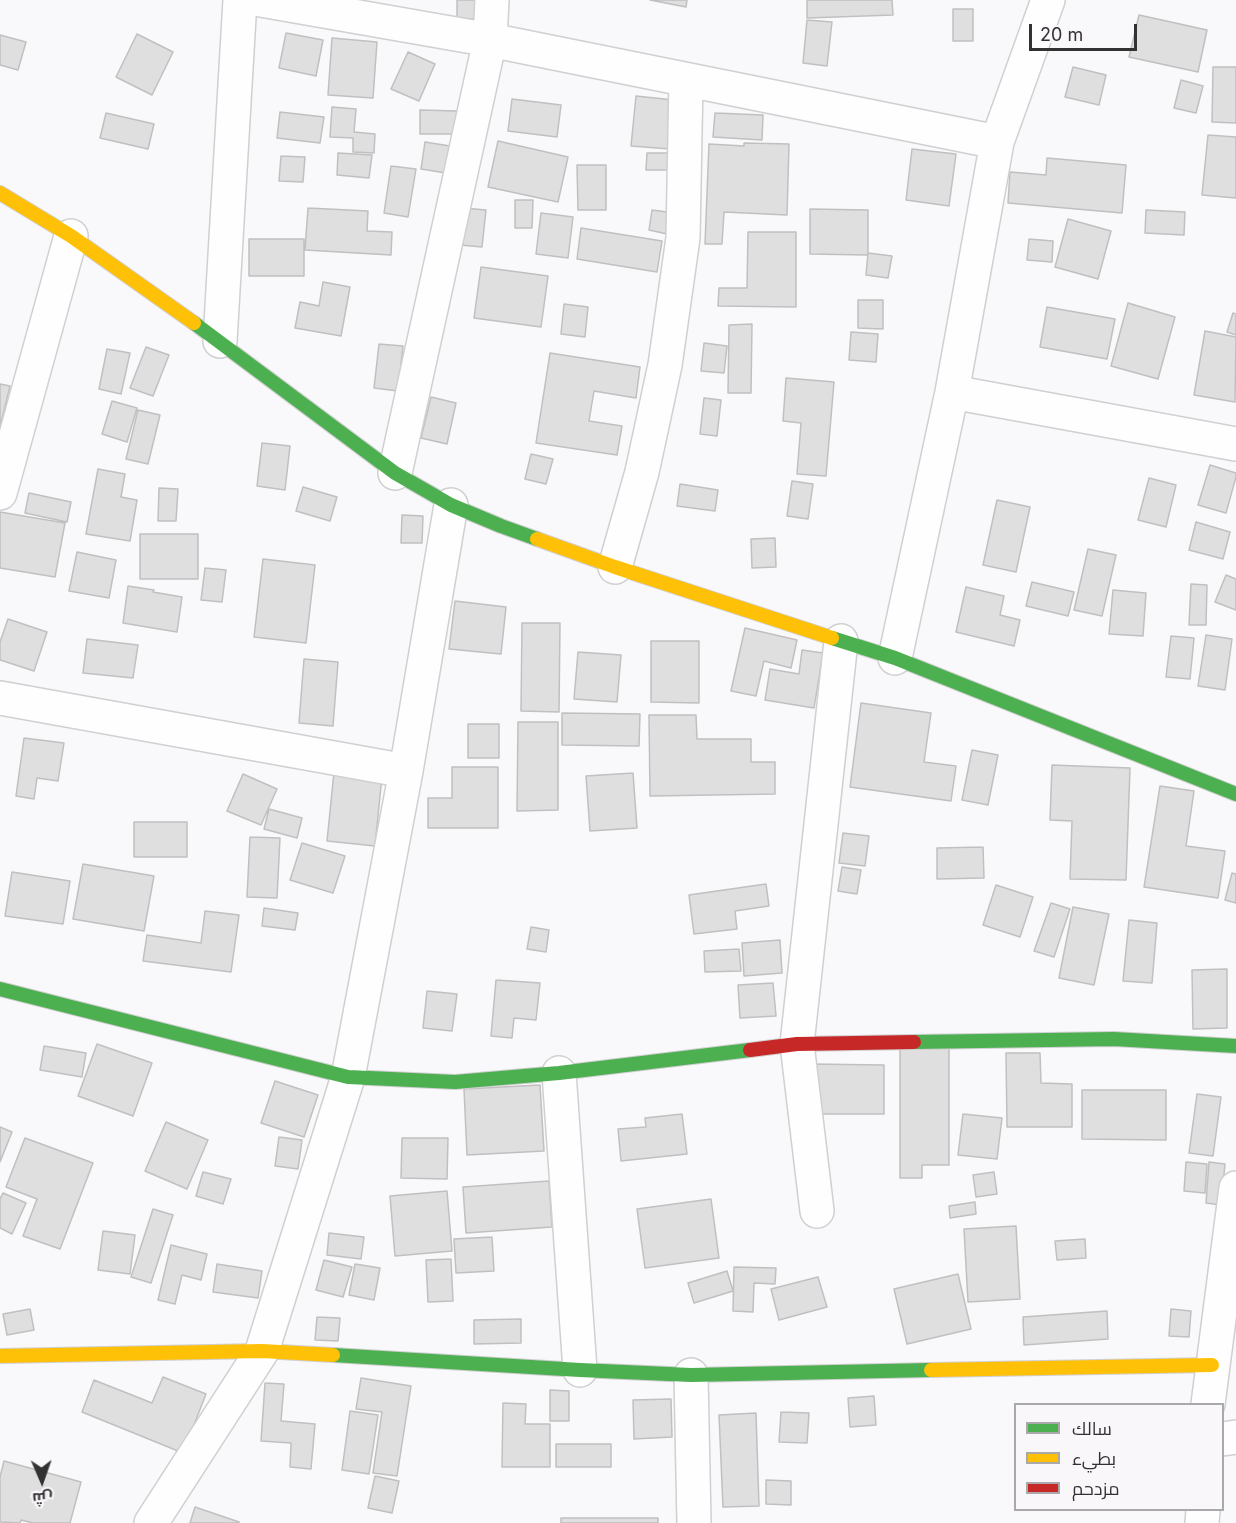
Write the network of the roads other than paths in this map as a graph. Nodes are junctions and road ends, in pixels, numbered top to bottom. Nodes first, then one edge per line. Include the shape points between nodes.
1 (240, 0) edge
2 (261, 0) edge
3 (492, 0) edge
4 (1048, 0) edge
5 (490, 40) junction
6 (686, 80) junction
7 (997, 142) junction
8 (0, 193) edge
9 (71, 236) junction
10 (220, 341) junction
11 (952, 392) junction
12 (1236, 444) edge
13 (395, 473) junction
14 (0, 493) edge
15 (451, 505) junction
16 (615, 567) junction
17 (840, 640) junction
18 (895, 658) junction
19 (0, 698) edge
20 (406, 771) junction
21 (1236, 794) edge
22 (0, 989) edge
23 (797, 1044) junction
24 (1236, 1046) edge
25 (559, 1072) junction
26 (348, 1077) junction
27 (1236, 1188) edge
28 (817, 1211) dead end
29 (262, 1351) junction
30 (0, 1356) edge
31 (1212, 1365) junction
32 (580, 1370) junction
33 (691, 1375) junction
34 (1208, 1403) edge
35 (151, 1523) edge
36 (694, 1523) edge

1 - 10 street
2 - 5 street
3 - 5 street
4 - 7 street
5 - 6 street
5 - 13 street
6 - 7 street
6 - 16 street via 683,238 665,365 642,472
7 - 11 street
8 - 9 street
9 - 10 street
9 - 14 street
10 - 13 street
11 - 12 street
11 - 18 street
13 - 15 street
15 - 16 street
15 - 20 street
16 - 17 street
17 - 18 street
17 - 23 street
18 - 21 street
19 - 20 street
20 - 26 street
22 - 26 street
23 - 24 street via 1114,1039
23 - 25 street
23 - 28 street
25 - 26 street via 454,1082
25 - 32 street
26 - 29 street
27 - 31 street
29 - 30 street
29 - 32 street
29 - 35 street
31 - 33 street
31 - 34 street
32 - 33 street
33 - 36 street

